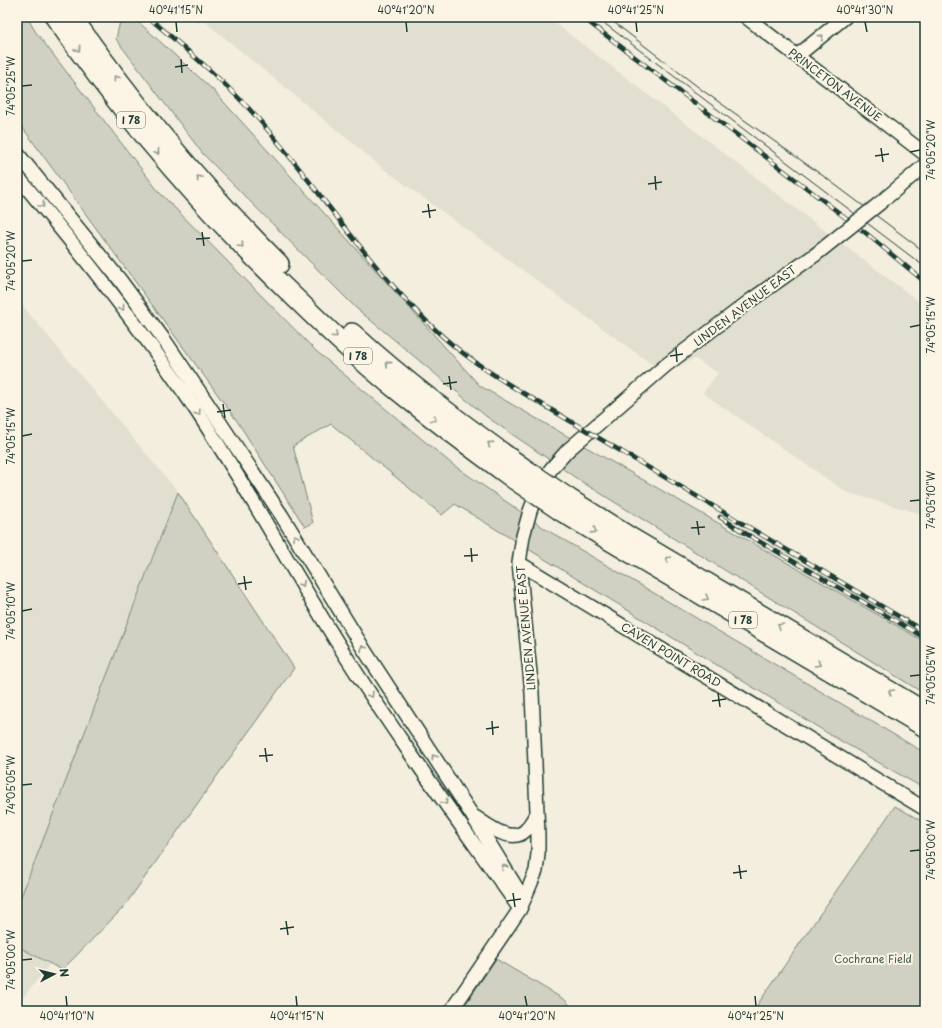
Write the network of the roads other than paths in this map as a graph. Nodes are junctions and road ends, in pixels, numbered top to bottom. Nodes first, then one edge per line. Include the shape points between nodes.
1 (55, 17) edge
2 (72, 17) edge
3 (746, 17) edge
4 (844, 17) edge
5 (797, 56) junction
6 (17, 153) edge
7 (925, 154) edge
8 (925, 165) edge
9 (17, 176) edge
10 (219, 212) junction
11 (565, 505) junction
12 (519, 563) junction
13 (925, 712) edge
14 (925, 727) edge
15 (925, 809) edge
16 (537, 814) junction
17 (472, 815) junction
18 (522, 904) junction
19 (451, 1011) edge

1 -> 10 highway, I 78 via 118,104 181,180
10 -> 2 highway, I 78 via 182,159
3 - 5 street, PRINCETON AVENUE
5 -> 4 street
5 - 7 street, PRINCETON AVENUE
17 -> 6 street via 363,648 278,509 165,341 120,280
8 - 12 street, LINDEN AVENUE EAST, bridge via 815,255 665,366 568,450 539,487 530,511
9 -> 18 street via 110,291 196,410 345,655 410,751
10 - 11 highway, I 78, bridge via 291,294 407,398 454,435
13 -> 11 highway, I 78 via 633,539
11 -> 14 highway, I 78 via 617,545
12 - 15 street, CAVEN POINT ROAD
12 - 16 street, LINDEN AVENUE EAST via 532,693
16 - 17 street via 518,835 500,833
16 - 18 street, LINDEN AVENUE EAST via 537,862 534,878
18 -> 17 street
18 - 19 street, LINDEN AVENUE EAST

